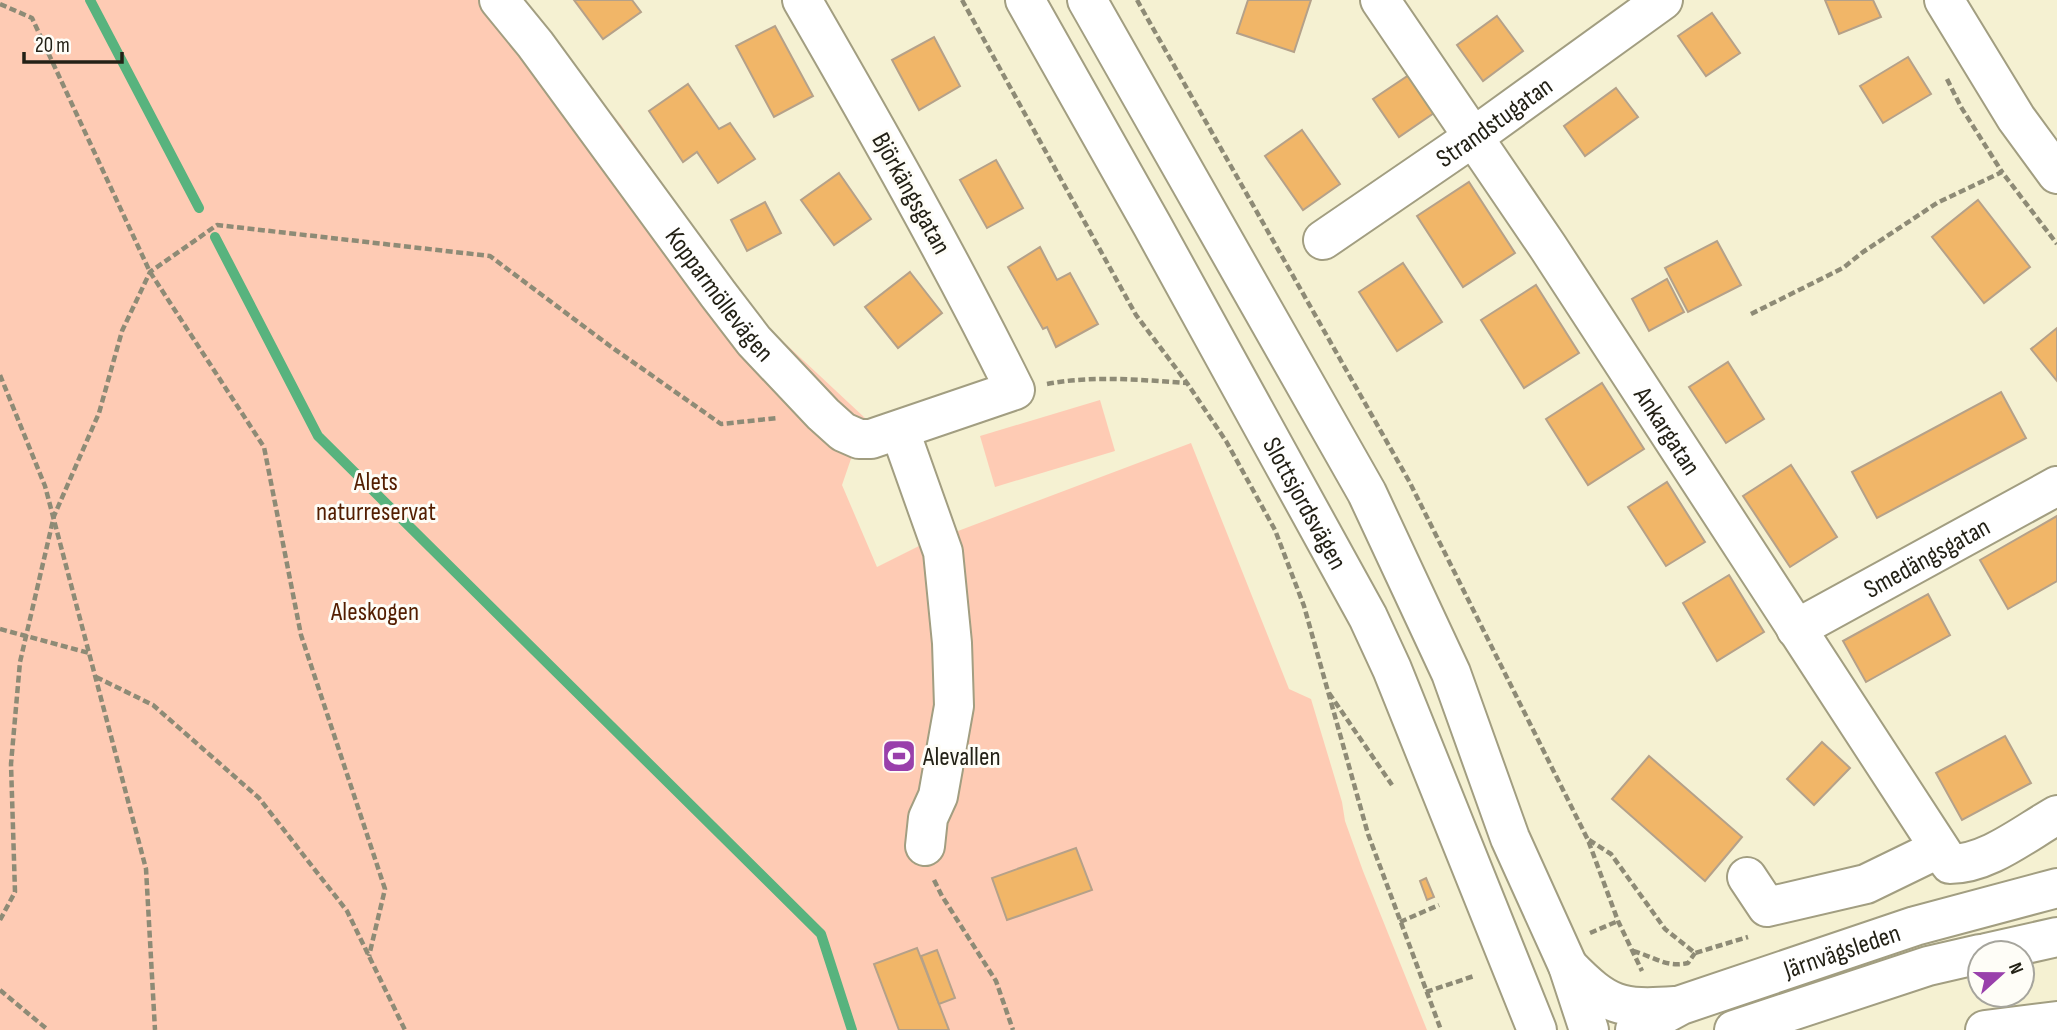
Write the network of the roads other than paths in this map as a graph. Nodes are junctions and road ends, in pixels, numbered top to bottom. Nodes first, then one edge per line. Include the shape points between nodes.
1 (499, 0) edge
2 (802, 0) edge
3 (1025, 0) edge
4 (1087, 0) edge
5 (1380, 0) edge
6 (1663, 0) edge
7 (1944, 0) edge
8 (1472, 138) junction
9 (2057, 174) edge
10 (1323, 240) dead end
11 (1015, 390) joint
12 (900, 431) junction
13 (2057, 486) edge
14 (1796, 629) junction
15 (2057, 815) edge
16 (925, 846) road end
17 (1944, 857) junction
18 (1747, 877) dead end
19 (2057, 888) edge
20 (2057, 937) edge
21 (2036, 942) edge
22 (1576, 950) junction
23 (1966, 958) edge
24 (1520, 992) junction
25 (1681, 1005) junction
26 (2054, 1025) edge
27 (1518, 1030) edge
28 (1537, 1030) edge
29 (1559, 1030) edge
30 (1589, 1030) edge
31 (1634, 1030) edge
32 (1734, 1030) edge
33 (1985, 1030) edge

1 - 12 street, Kopparmöllevägen via 754,341 844,432 871,439
2 - 11 street, Björkängsgatan via 871,118
3 - 24 street, Slottsjordsvägen via 1368,617
4 - 22 street, Slottsjordsvägen via 1367,493 1451,673 1510,838
5 - 8 street, Ankargatan
6 - 8 street, Strandstugatan
7 - 9 street via 2015,118
8 - 10 street, Strandstugatan
8 - 14 street, Ankargatan
11 - 12 street, Kopparmöllevägen
12 - 16 street via 943,551 952,643 954,706
13 - 14 street, Smedängsgatan
14 - 17 street, Ankargatan
15 - 17 street via 1964,864
17 - 18 street via 1866,884 1767,907
19 - 25 street, Järnvägsleden via 1915,926
20 - 21 street
22 - 25 street via 1585,984 1610,1002 1645,1008
22 - 30 street, Slottsjordsvägen
23 - 32 street, Järnvägsleden
24 - 27 street
24 - 28 street, Slottsjordsvägen
24 - 29 street
25 - 31 street, Järnvägsleden
26 - 33 street

